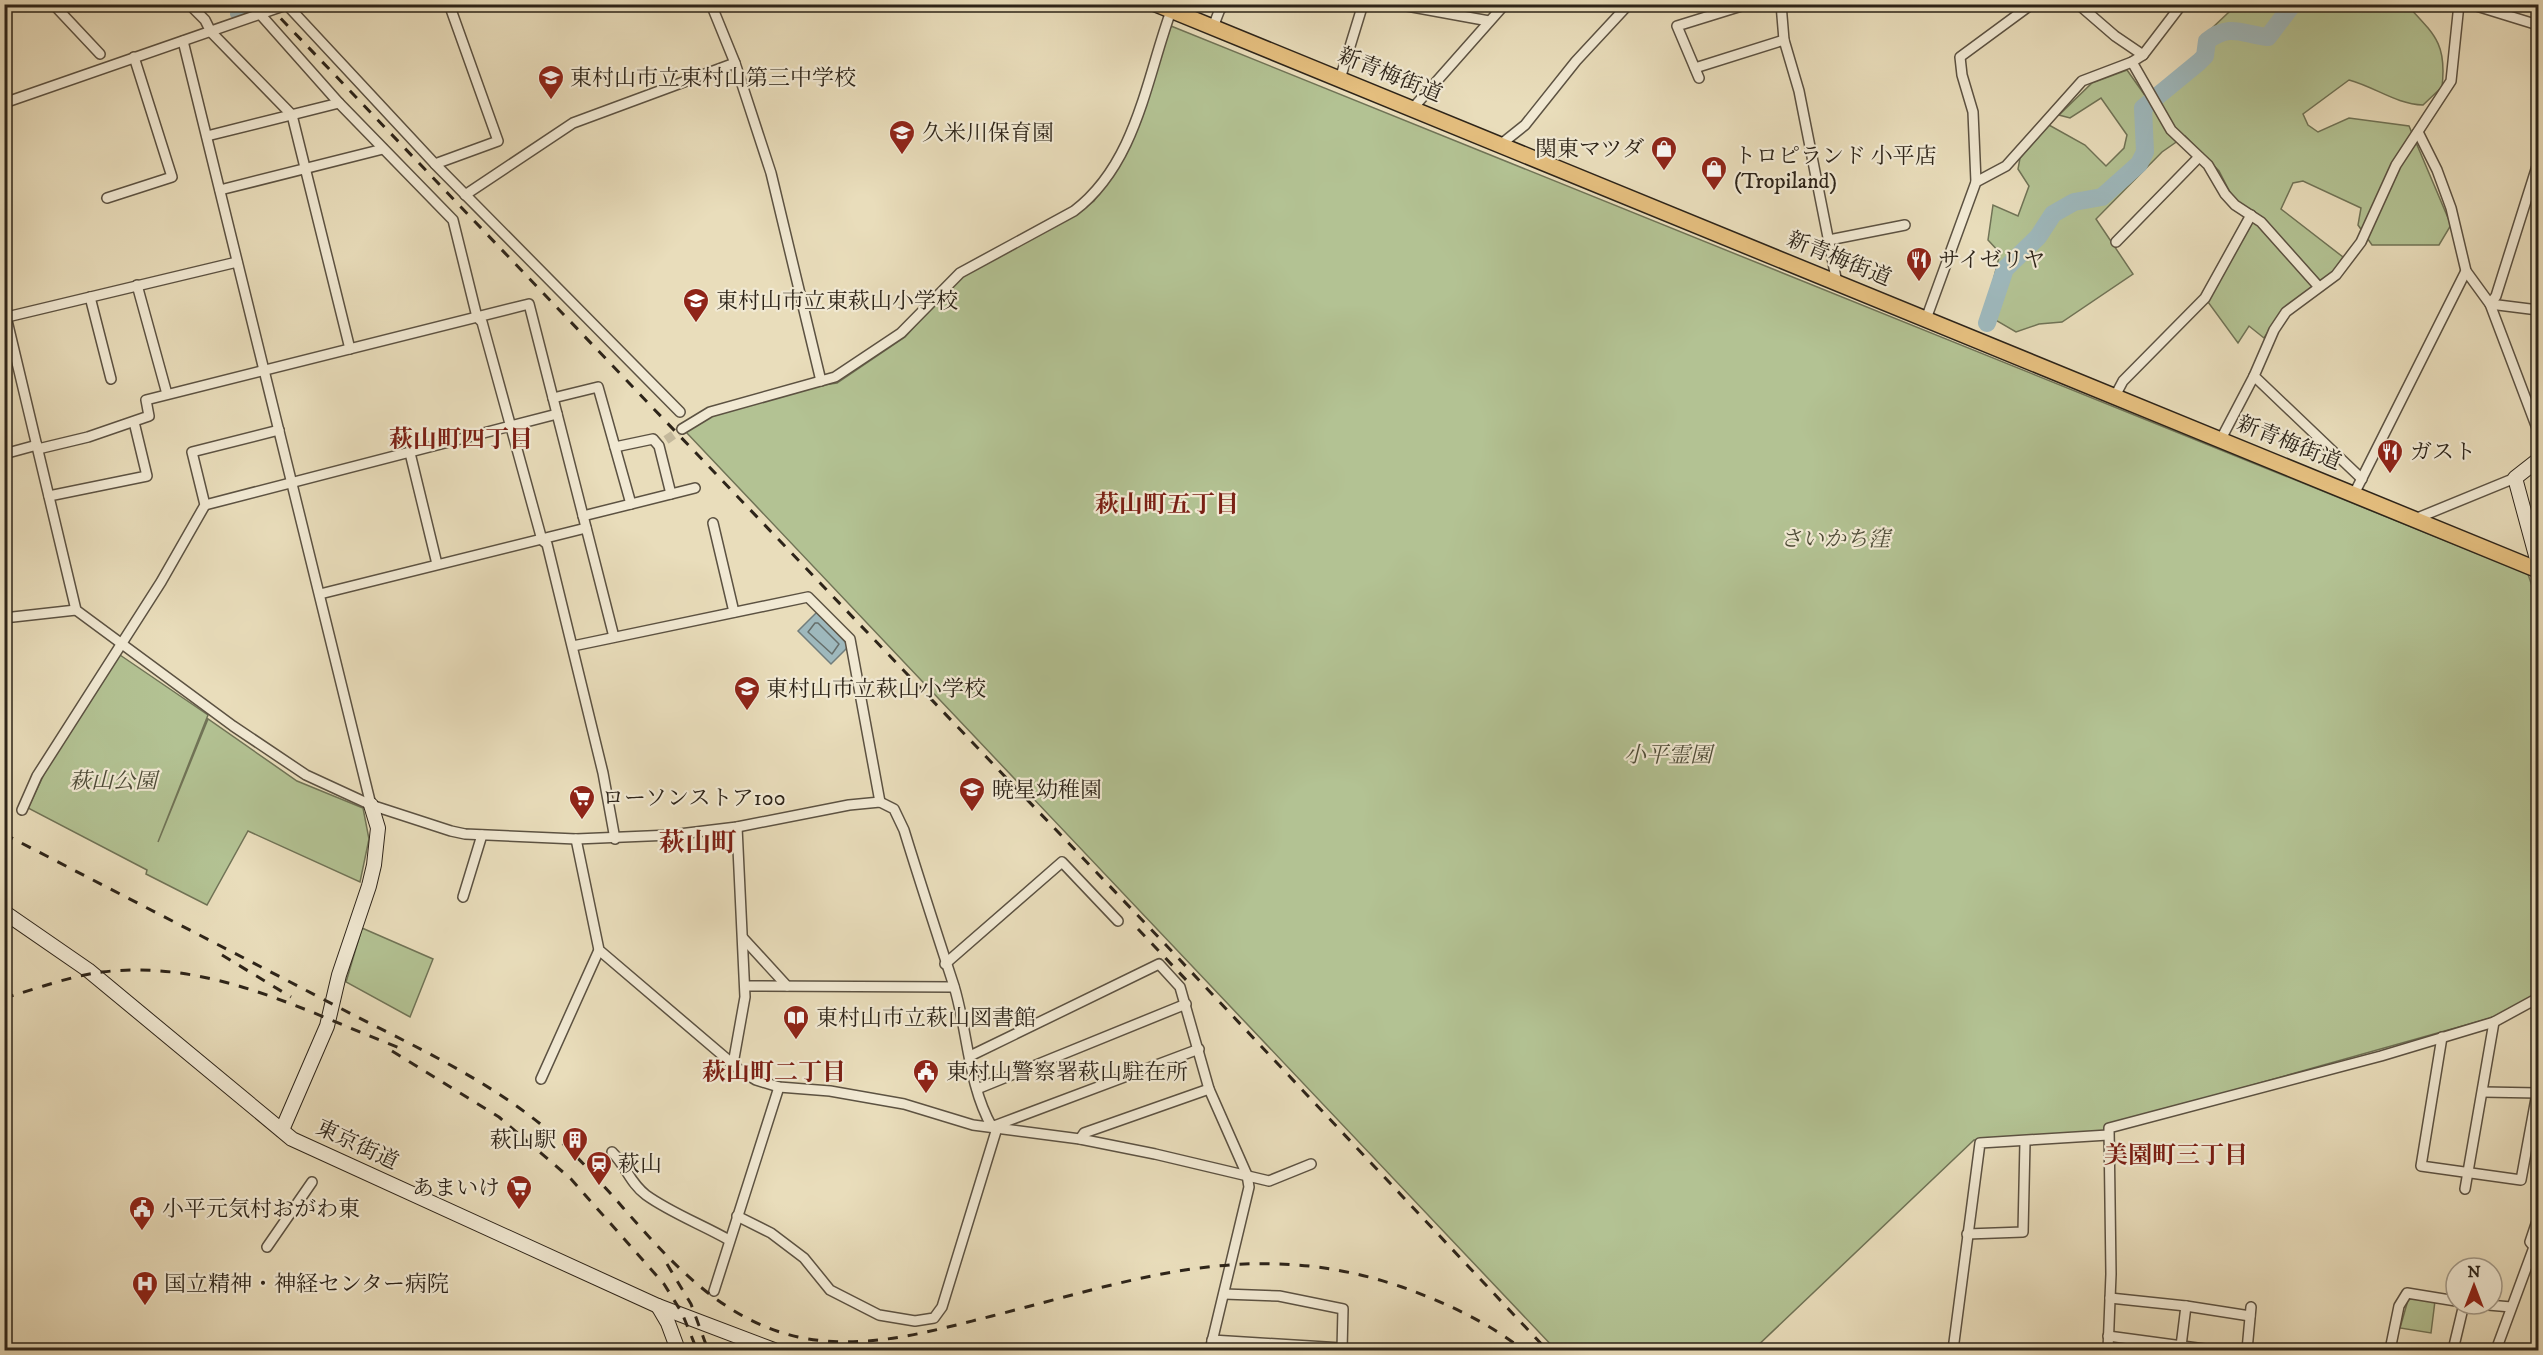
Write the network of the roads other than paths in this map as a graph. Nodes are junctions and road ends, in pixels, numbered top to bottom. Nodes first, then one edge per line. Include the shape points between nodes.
1 (53, 4) edge
2 (189, 4) edge
3 (449, 4) edge
4 (711, 4) edge
5 (1156, 4) edge
6 (1227, 4) edge
7 (1363, 4) edge
8 (1396, 4) edge
9 (1505, 4) edge
10 (1629, 4) edge
11 (1748, 4) edge
12 (1781, 4) edge
13 (2032, 4) edge
14 (2078, 4) edge
15 (2182, 4) edge
16 (2459, 4) edge
17 (2470, 4) edge
18 (288, 5) edge
19 (1171, 11) junction
20 (260, 14) junction
21 (1489, 21) junction
22 (2538, 25) edge
23 (1213, 27) junction
24 (211, 32) junction
25 (1784, 40) junction
26 (183, 41) junction
27 (100, 54) dead end
28 (2143, 54) junction
29 (134, 57) junction
30 (2132, 62) junction
31 (735, 63) junction
32 (1695, 68) junction
33 (1340, 78) junction
34 (1699, 78) dead end
35 (4, 103) edge
36 (339, 103) junction
37 (1413, 108) junction
38 (292, 115) junction
39 (2418, 132) junction
40 (207, 136) junction
41 (1500, 145) junction
42 (382, 149) junction
43 (2199, 157) junction
44 (435, 164) junction
45 (2538, 164) edge
46 (306, 168) junction
47 (1976, 182) junction
48 (220, 190) junction
49 (465, 195) junction
50 (107, 198) dead end
51 (2251, 215) junction
52 (1905, 225) dead end
53 (1829, 240) junction
54 (2116, 242) dead end
55 (237, 262) junction
56 (2466, 271) junction
57 (1837, 283) junction
58 (137, 285) junction
59 (2319, 287) junction
60 (90, 297) junction
61 (2490, 304) junction
62 (2538, 310) edge
63 (6, 312) edge
64 (477, 317) junction
65 (1926, 319) junction
66 (350, 349) junction
67 (264, 371) junction
68 (2254, 376) junction
69 (111, 379) dead end
70 (821, 381) junction
71 (167, 394) junction
72 (2115, 396) junction
73 (553, 398) junction
74 (680, 412) dead end
75 (558, 414) junction
76 (134, 422) junction
77 (509, 428) junction
78 (682, 429) tunnel mouth
79 (279, 430) junction
80 (2538, 431) edge
81 (2221, 439) junction
82 (37, 447) junction
83 (615, 447) junction
84 (410, 453) junction
85 (4, 454) edge
86 (2538, 460) edge
87 (2514, 478) junction
88 (2362, 479) junction
89 (293, 482) junction
90 (695, 488) dead end
91 (671, 494) junction
92 (2354, 494) junction
93 (49, 496) junction
94 (631, 504) junction
95 (205, 505) junction
96 (583, 516) junction
97 (2415, 519) junction
98 (713, 522) dead end
99 (586, 528) junction
100 (542, 540) junction
101 (2538, 563) edge
102 (437, 564) junction
103 (2538, 570) edge
104 (320, 594) junction
105 (76, 610) junction
106 (734, 612) junction
107 (4, 618) edge
108 (614, 637) junction
109 (119, 644) junction
110 (573, 646) junction
111 (880, 802) junction
112 (371, 805) junction
113 (22, 810) dead end
114 (737, 827) junction
115 (482, 835) junction
116 (576, 839) junction
117 (615, 839) junction
118 (463, 897) dead end
119 (4, 912) edge
120 (1118, 921) dead end
121 (743, 938) junction
122 (599, 950) junction
123 (945, 964) junction
124 (745, 986) junction
125 (787, 986) junction
126 (954, 987) junction
127 (2538, 998) edge
128 (1186, 1004) junction
129 (2494, 1022) junction
130 (2442, 1037) junction
131 (1199, 1049) junction
132 (970, 1056) junction
133 (734, 1064) junction
134 (541, 1079) dead end
135 (779, 1087) junction
136 (977, 1089) junction
137 (1209, 1089) junction
138 (2483, 1092) junction
139 (2538, 1093) edge
140 (994, 1127) junction
141 (282, 1130) junction
142 (2108, 1135) junction
143 (1080, 1139) junction
144 (2025, 1142) junction
145 (612, 1152) dead end
146 (1311, 1164) dead end
147 (2468, 1172) junction
148 (1247, 1175) junction
149 (312, 1182) dead end
150 (2465, 1189) dead end
151 (737, 1216) junction
152 (2538, 1218) edge
153 (1968, 1234) junction
154 (729, 1240) junction
155 (267, 1246) dead end
156 (714, 1291) dead end
157 (1224, 1294) junction
158 (2110, 1298) junction
159 (2444, 1299) edge
160 (658, 1306) junction
161 (2186, 1306) junction
162 (2504, 1306) edge
163 (2511, 1307) junction
164 (2461, 1316) edge
165 (2108, 1336) junction
166 (1212, 1340) junction
167 (2181, 1346) junction
168 (1342, 1349) edge
169 (678, 1350) edge
170 (774, 1350) edge
171 (1210, 1350) edge
172 (1953, 1350) edge
173 (2108, 1350) edge
174 (2212, 1350) edge
175 (2247, 1350) edge
176 (2390, 1350) edge
177 (2453, 1350) edge
178 (2496, 1350) edge

1 - 27 street
2 - 24 street
3 - 44 street via 498,141
4 - 31 street
5 - 19 main road, 新青梅街道
6 - 23 street via 1220,9
7 - 33 street
8 - 21 street
9 - 21 street
10 - 41 street via 1525,124
11 - 32 street via 1677,26
12 - 25 street
13 - 47 street via 1960,57 1973,112
14 - 28 street
15 - 28 street
16 - 39 street via 2451,81
17 - 22 street
18 - 20 street
18 - 44 street
19 - 23 main road, 新青梅街道
19 - 70 street via 1125,147 1090,199 960,273 901,333 835,377
20 - 24 street
20 - 36 street
21 - 37 street
23 - 33 main road, 新青梅街道
24 - 26 street
24 - 38 street
25 - 32 street
25 - 53 street via 1799,91
26 - 29 street
26 - 40 street
28 - 30 street
29 - 35 street
29 - 50 street via 172,177
30 - 43 street via 2171,130
30 - 47 street via 2082,81 2006,166
31 - 49 street via 573,123
31 - 70 street via 771,173
32 - 34 street
33 - 37 main road, 新青梅街道
36 - 38 street
36 - 42 street
37 - 41 main road, 新青梅街道
38 - 40 street
38 - 46 street
39 - 56 street via 2451,208
39 - 59 street via 2396,165 2361,242 2344,267
40 - 48 street
41 - 57 main road, 新青梅街道
42 - 46 street
42 - 64 street via 453,220
43 - 51 street via 2225,194
43 - 54 street
44 - 49 street
45 - 61 street via 2496,296
46 - 48 street
46 - 66 street
47 - 65 street
48 - 55 street
49 - 74 street
51 - 59 street via 2276,237
51 - 72 street via 2205,298 2123,381
52 - 53 street
53 - 57 street
55 - 58 street
55 - 67 street
56 - 61 street
56 - 88 street
57 - 65 main road, 新青梅街道
58 - 60 street
58 - 71 street
59 - 68 street via 2286,312
60 - 63 street
60 - 69 street
61 - 62 street
61 - 80 street
63 - 82 street
64 - 66 street
64 - 73 street via 529,304
64 - 77 street via 482,322
65 - 72 main road, 新青梅街道
66 - 67 street
67 - 71 street
67 - 79 street
68 - 81 street
68 - 88 street
70 - 78 street via 710,412
71 - 76 street via 146,400 149,416
72 - 81 main road, 新青梅街道
73 - 75 street
73 - 83 street via 598,387
75 - 77 street
75 - 96 street
76 - 82 street via 88,437
76 - 93 street via 147,476
77 - 84 street
77 - 100 street
79 - 89 street
79 - 95 street via 192,452
81 - 92 main road, 新青梅街道
82 - 85 street
82 - 93 street
83 - 91 street via 653,439 662,443
83 - 94 street
84 - 89 street
84 - 102 street
86 - 87 street
87 - 97 street
87 - 101 street
88 - 92 street
89 - 95 street
89 - 104 street
90 - 91 street
91 - 94 street
92 - 97 main road, 新青梅街道
93 - 105 street
94 - 96 street
95 - 109 street via 161,582
96 - 99 street
97 - 103 main road, 新青梅街道
98 - 106 street
99 - 100 street
99 - 108 street
100 - 102 street
100 - 110 street via 547,544
102 - 104 street
104 - 112 street
105 - 107 street
105 - 109 street
106 - 108 street
106 - 111 street via 808,597 850,639
108 - 110 street
109 - 112 street via 306,776
109 - 113 street via 37,776
110 - 117 street
111 - 114 street
111 - 123 street via 894,809 904,830
112 - 115 street via 451,831
112 - 141 street via 378,828 369,886 339,975 327,1026
114 - 117 street
114 - 121 street
115 - 116 street
115 - 118 street
116 - 117 street
116 - 122 street
119 - 141 street, 東京街道 via 88,970
120 - 123 street via 1062,862
121 - 124 street
121 - 125 street
122 - 133 street
122 - 134 street
123 - 126 street
124 - 125 street
124 - 133 street
125 - 126 street
126 - 132 street
127 - 129 street
128 - 131 street
128 - 132 street via 1180,987 1159,964
128 - 136 street
129 - 130 street
129 - 138 street
130 - 142 street via 2109,1128
130 - 147 street via 2421,1166
131 - 137 street
131 - 140 street
132 - 136 street
133 - 135 street via 756,1080
135 - 140 street via 895,1102 973,1125
135 - 151 street
136 - 140 street
137 - 143 street via 1084,1134
137 - 148 street
138 - 139 street
138 - 147 street
139 - 147 street via 2521,1180
140 - 143 street
140 - 151 street via 942,1307 934,1318 915,1321 879,1315 830,1290 804,1258 771,1233
141 - 160 street, 東京街道 via 302,1143
142 - 144 street
142 - 158 street
143 - 148 street
144 - 153 street via 1980,1143
144 - 153 street via 2024,1232
145 - 154 street via 623,1163 626,1175 646,1195
146 - 148 street via 1269,1181
147 - 150 street
148 - 157 street via 1249,1187
149 - 155 street
151 - 154 street
152 - 163 street via 2530,1242 2535,1246
153 - 172 street
154 - 156 street
157 - 166 street
157 - 168 street via 1279,1296 1343,1309
158 - 161 street
158 - 165 street
159 - 176 street via 2407,1293 2399,1306
160 - 169 street
160 - 170 street, 東京街道
161 - 167 street
161 - 175 street via 2251,1311
162 - 163 street
163 - 178 street
164 - 177 street
165 - 167 street
165 - 173 street
166 - 168 street
166 - 171 street
167 - 174 street

